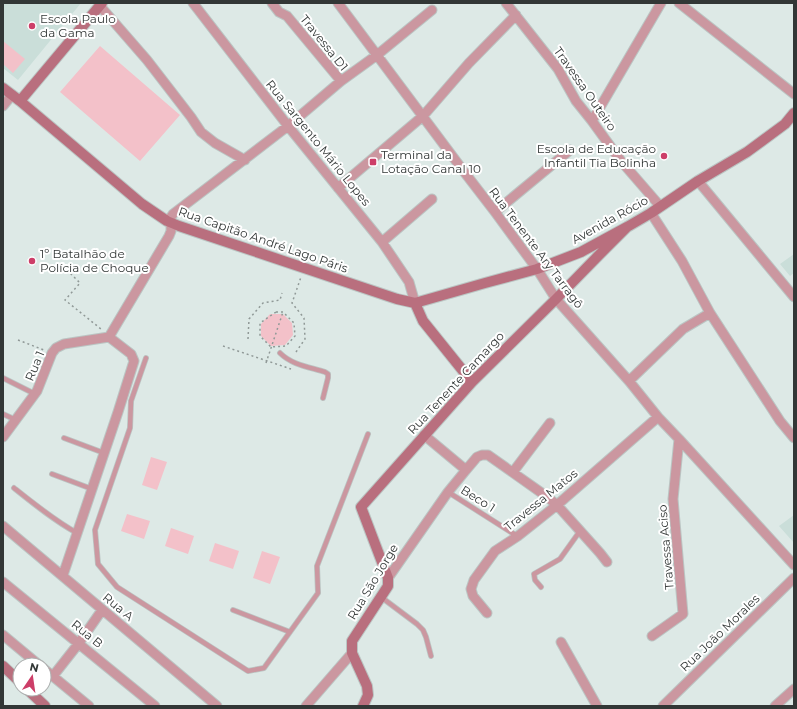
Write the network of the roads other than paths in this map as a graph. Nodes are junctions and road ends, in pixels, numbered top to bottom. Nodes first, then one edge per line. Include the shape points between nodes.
1 (193, 3) edge
2 (272, 3) edge
3 (338, 3) edge
4 (506, 3) edge
5 (661, 3) edge
6 (679, 3) edge
7 (101, 4) edge
8 (432, 10) dead end
9 (516, 15) junction
10 (377, 55) junction
11 (340, 81) junction
12 (8, 93) edge
13 (794, 94) edge
14 (3, 106) edge
15 (794, 113) edge
16 (423, 116) junction
17 (592, 121) junction
18 (288, 126) junction
19 (570, 150) dead end
20 (245, 160) junction
21 (698, 181) junction
22 (338, 188) junction
23 (432, 199) dead end
24 (660, 206) junction
25 (495, 212) junction
26 (651, 213) junction
27 (171, 223) junction
28 (627, 227) junction
29 (382, 242) junction
30 (537, 269) junction
31 (791, 287) edge
32 (794, 297) edge
33 (556, 299) junction
34 (415, 303) junction
35 (710, 313) junction
36 (109, 337) junction
37 (280, 352) dead end
38 (146, 358) dead end
39 (3, 378) edge
40 (472, 382) junction
41 (629, 382) junction
42 (35, 394) junction
43 (323, 398) dead end
44 (3, 414) edge
45 (658, 417) junction
46 (16, 420) junction
47 (550, 423) dead end
48 (368, 434) dead end
49 (424, 435) junction
50 (3, 437) edge
51 (64, 438) dead end
52 (794, 438) edge
53 (679, 439) junction
54 (104, 453) junction
55 (466, 470) junction
56 (513, 472) junction
57 (52, 474) dead end
58 (14, 488) dead end
59 (92, 489) junction
60 (448, 492) junction
61 (557, 505) junction
62 (3, 526) edge
63 (580, 531) junction
64 (77, 533) junction
65 (518, 536) junction
66 (607, 562) dead end
67 (794, 565) edge
68 (63, 575) junction
69 (388, 578) junction
70 (794, 578) edge
71 (3, 582) edge
72 (541, 587) dead end
73 (381, 597) junction
74 (102, 610) junction
75 (233, 610) dead end
76 (487, 613) dead end
77 (290, 632) junction
78 (3, 636) edge
79 (652, 636) dead end
80 (561, 642) dead end
81 (79, 643) junction
82 (352, 653) junction
83 (431, 656) dead end
84 (29, 657) edge
85 (3, 666) edge
86 (12, 674) edge
87 (53, 676) joint
88 (794, 689) edge
89 (35, 697) edge
90 (45, 706) edge
91 (89, 706) edge
92 (155, 706) edge
93 (218, 706) edge
94 (306, 706) edge
95 (363, 706) edge
96 (597, 706) edge
97 (663, 706) edge
98 (775, 706) edge

1 - 18 street, Rua Sargento Mário Lopes
2 - 11 street, Travessa D1 via 279,12 287,16
3 - 10 street, Rua Tenente Ary Tarragô
4 - 9 street, Travessa Outeiro
5 - 17 street
6 - 13 street
7 - 12 street
7 - 20 street via 201,132
8 - 10 street
9 - 16 street via 469,63
9 - 17 street, Travessa Outeiro via 558,69 576,101
10 - 11 street
10 - 16 street, Rua Tenente Ary Tarragô
11 - 18 street
12 - 14 street
12 - 27 street, Rua Capitão André Lago Páris via 142,204
15 - 21 street, Avenida Rócio via 785,124 747,152
16 - 22 street
16 - 25 street, Rua Tenente Ary Tarragô
17 - 24 street, Travessa Outeiro via 621,161
18 - 20 street
18 - 22 street, Rua Sargento Mário Lopes
19 - 25 street
20 - 27 street via 173,214
21 - 24 street, Avenida Rócio
21 - 31 street
22 - 29 street, Rua Sargento Mário Lopes
23 - 29 street
24 - 26 street, Avenida Rócio
25 - 30 street, Rua Tenente Ary Tarragô
26 - 28 street, Avenida Rócio
26 - 35 street via 682,261
27 - 34 street, Rua Capitão André Lago Páris
27 - 36 street via 169,236
28 - 30 street, Avenida Rócio via 581,252
28 - 33 street, Rua Tenente Camargo
29 - 34 street, Rua Sargento Mário Lopes via 409,282
30 - 33 street, Rua Tenente Ary Tarragô
30 - 34 street, Avenida Rócio
31 - 32 street
33 - 40 street, Rua Tenente Camargo
33 - 41 street, Rua Tenente Ary Tarragô
34 - 40 street via 423,321
35 - 41 street via 683,329
35 - 52 street via 780,421
36 - 42 street, Rua 1 via 64,344 56,348
36 - 54 street via 132,354 134,361
37 - 43 lane via 293,362 328,374
38 - 77 lane via 131,401 130,428 96,530 98,564 116,587 248,671 264,668
39 - 42 lane
40 - 49 street, Rua Tenente Camargo
41 - 45 street, Rua Tenente Ary Tarragô
42 - 46 street, Rua 1
44 - 46 lane
45 - 53 street, Rua Tenente Ary Tarragô
45 - 61 street, Travessa Matos
46 - 50 street, Rua 1
47 - 56 street
48 - 77 lane via 317,566 318,593
49 - 55 street
49 - 69 street, Rua Tenente Camargo via 360,507
51 - 54 lane
53 - 67 street, Rua Tenente Ary Tarragô
53 - 79 street, Travessa Aciso via 673,499 683,614
54 - 59 street
55 - 56 street, Rua São Jorge via 477,458 488,455
55 - 60 street, Rua São Jorge
56 - 61 street, Rua São Jorge
57 - 59 lane
58 - 64 lane
59 - 64 street
60 - 65 lane, Beco 1
60 - 69 street, Rua São Jorge
61 - 63 street, Rua São Jorge
61 - 65 street, Travessa Matos
62 - 68 street, Rua A
63 - 66 street, Rua São Jorge
63 - 72 lane via 560,559 534,574 534,580
64 - 68 street
65 - 76 street, Travessa Matos via 495,551 474,580 471,589 473,596
68 - 74 street, Rua A
69 - 73 street, Rua São Jorge via 388,586
70 - 97 street, Rua João Morales
71 - 81 street, Rua B
73 - 82 street, Rua São Jorge via 352,641
73 - 83 lane via 423,630
74 - 81 street
74 - 93 street, Rua A
75 - 77 lane
78 - 84 street
80 - 96 street
81 - 87 street
81 - 92 street, Rua B
82 - 94 street, Rua São Jorge
82 - 95 street via 367,686 368,695
85 - 86 street
87 - 91 street
88 - 98 street
89 - 90 street

